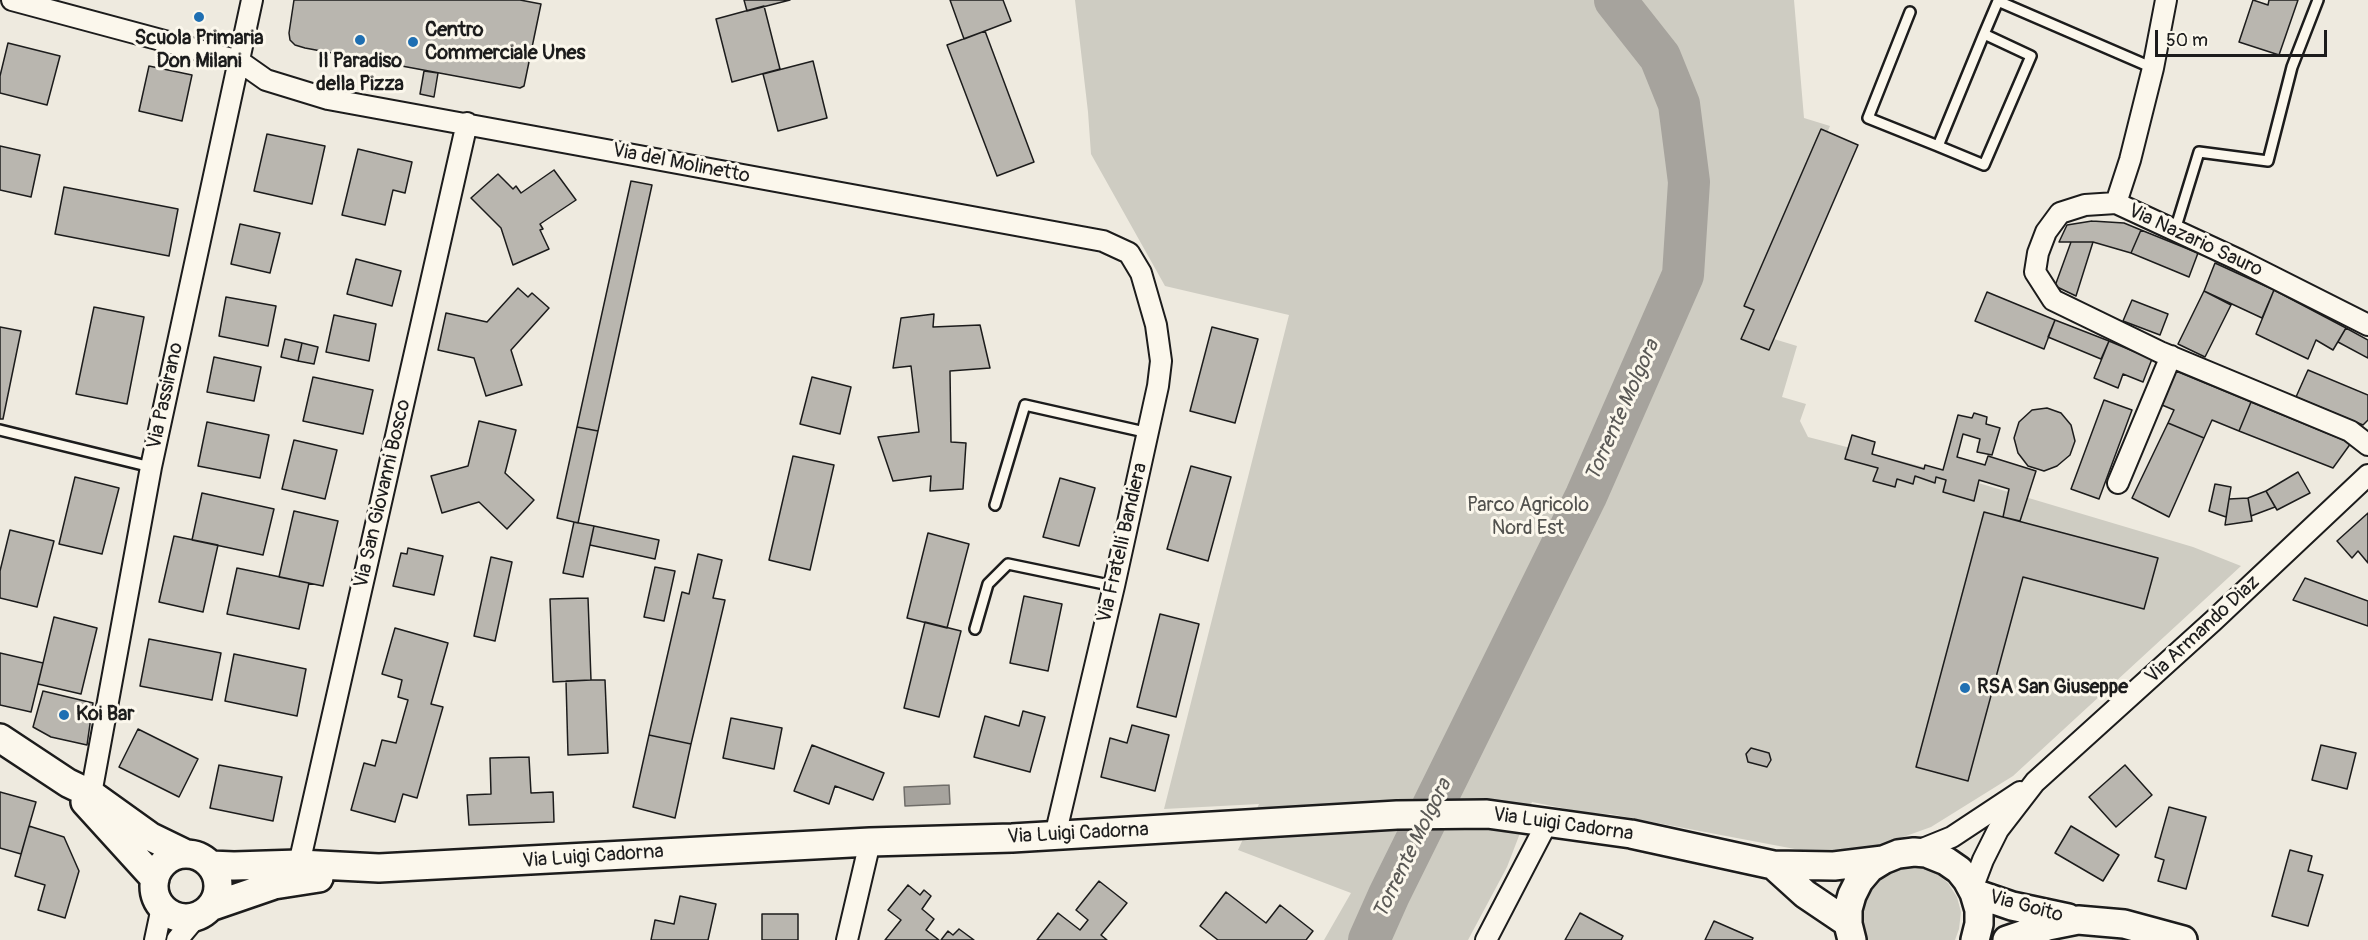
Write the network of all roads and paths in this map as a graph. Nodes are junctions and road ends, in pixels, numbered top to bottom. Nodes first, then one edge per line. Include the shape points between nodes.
1 (12, 0) edge
2 (252, 0) edge
3 (2166, 0) edge
4 (2318, 0) edge
5 (1910, 12) dead end
6 (1984, 34) junction
7 (239, 61) junction
8 (2153, 68) junction
9 (467, 123) junction
10 (1938, 146) junction
11 (2116, 203) junction
12 (2175, 230) junction
13 (1129, 253) joint
14 (2368, 326) edge
15 (2171, 356) junction
16 (0, 430) edge
17 (1149, 433) junction
18 (2368, 445) edge
19 (151, 467) junction
20 (2368, 475) edge
21 (2118, 483) dead end
22 (995, 505) dead end
23 (1114, 586) junction
24 (975, 629) dead end
25 (0, 738) edge
26 (2035, 782) junction
27 (80, 789) junction
28 (1548, 821) junction
29 (1055, 836) junction
30 (870, 842) junction
31 (1915, 852) junction
32 (186, 854) junction
33 (1883, 860) junction
34 (298, 864) junction
35 (210, 865) junction
36 (1773, 865) junction
37 (379, 868) junction
38 (155, 879) junction
39 (1973, 891) junction
40 (162, 907) junction
41 (203, 911) junction
42 (2078, 920) junction
43 (1850, 935) edge
44 (155, 940) edge
45 (177, 940) edge
46 (847, 940) edge
47 (1486, 940) edge
48 (1975, 940) edge
49 (2007, 940) edge
50 (2183, 940) edge

1 - 7 street
2 - 7 street, Via Passirano
3 - 8 street
4 - 12 lane via 2292,67 2268,160 2199,152
5 - 10 lane via 1868,118
6 - 8 lane via 1998,1
6 - 10 lane
6 - 10 lane via 2031,56 1983,165
7 - 9 street, Via del Molinetto via 266,80 328,99
7 - 19 street, Via Passirano
8 - 11 street
9 - 13 street, Via del Molinetto via 1103,241
9 - 34 street, Via San Giovanni Bosco
11 - 12 street, Via Nazario Sauro
11 - 15 street, Via Nazario Sauro via 2085,205 2060,213 2046,232 2035,272 2053,300
12 - 14 street, Via Nazario Sauro
13 - 17 street, Via Fratelli Bandiera via 1141,273 1156,325 1161,361
15 - 18 street via 2350,431
15 - 21 street
16 - 19 lane
17 - 22 lane via 1025,405
17 - 23 street, Via Fratelli Bandiera
19 - 27 street, Via Passirano
20 - 26 street, Via Armando Diaz
23 - 24 lane via 1008,564 988,584
23 - 29 street, Via Fratelli Bandiera
25 - 27 street
26 - 31 street, Via Armando Diaz via 1952,837
26 - 39 street, Via Armando Diaz via 1998,830
27 - 32 street via 151,837
27 - 38 street
28 - 29 street, Via Luigi Cadorna via 1486,814 1412,815
28 - 36 street, Via Luigi Cadorna via 1631,834
28 - 47 street
29 - 30 street, Via Luigi Cadorna
30 - 37 street, Via Luigi Cadorna
30 - 46 street
31 - 33 street, Via Luigi Cadorna
31 - 39 street via 1952,865
32 - 35 street
32 - 38 street via 166,861
33 - 36 street, Via Luigi Cadorna via 1841,866
33 - 43 street via 1857,884 1849,906
34 - 35 street, Via Luigi Cadorna
34 - 37 street, Via Luigi Cadorna
35 - 41 street via 218,891
36 - 43 street, Via Luigi Cadorna
37 - 41 street, Via Luigi Cadorna via 274,885
38 - 40 street
39 - 42 street, Via Goito via 2032,911
39 - 48 street via 1979,917
40 - 41 street via 178,916
40 - 44 street
41 - 45 street
42 - 49 street, Via Goito
42 - 50 street, Via Goito via 2124,924

